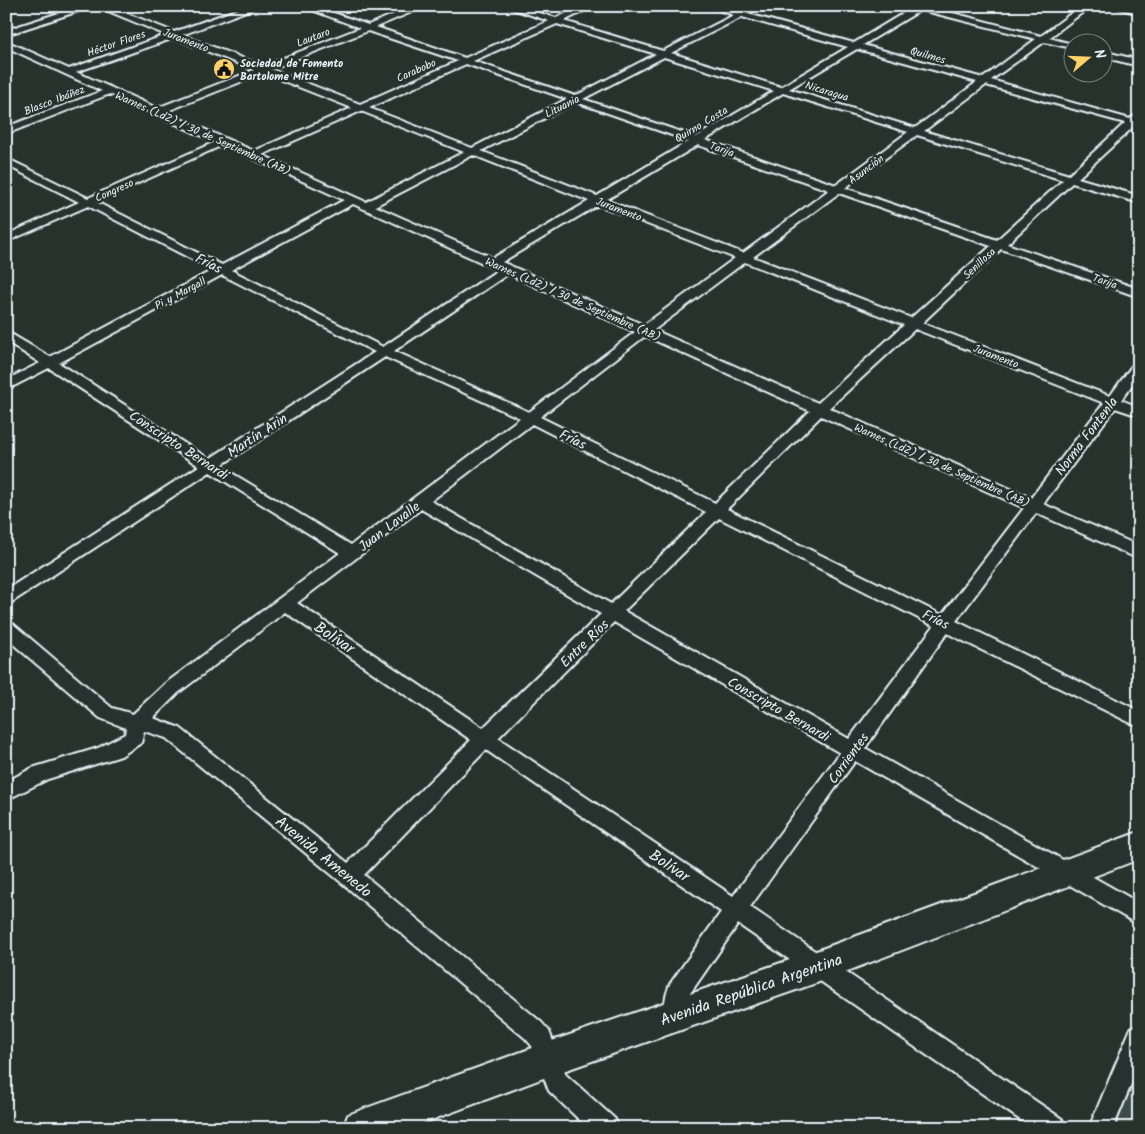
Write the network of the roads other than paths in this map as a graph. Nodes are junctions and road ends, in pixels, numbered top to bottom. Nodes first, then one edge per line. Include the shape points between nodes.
1 (90, 6) edge
2 (100, 6) edge
3 (256, 6) edge
4 (305, 6) edge
5 (422, 6) edge
6 (508, 6) edge
7 (590, 6) edge
8 (711, 6) edge
9 (757, 6) edge
10 (1087, 6) edge
11 (1116, 6) edge
12 (918, 7) edge
13 (1139, 12) edge
14 (741, 14) junction
15 (556, 21) junction
16 (368, 28) junction
17 (6, 33) edge
18 (174, 35) junction
19 (1043, 39) junction
20 (1062, 44) edge
21 (856, 46) junction
22 (8, 47) edge
23 (664, 54) junction
24 (1112, 56) edge
25 (464, 61) junction
26 (1139, 63) edge
27 (262, 69) junction
28 (68, 72) junction
29 (984, 82) junction
30 (784, 90) junction
31 (110, 91) junction
32 (574, 99) junction
33 (361, 107) junction
34 (156, 112) junction
35 (1137, 121) edge
36 (6, 132) edge
37 (916, 132) junction
38 (697, 141) junction
39 (222, 142) junction
40 (473, 151) junction
41 (252, 156) junction
42 (6, 161) edge
43 (1071, 179) junction
44 (838, 189) junction
45 (353, 200) junction
46 (1139, 200) edge
47 (598, 201) junction
48 (88, 202) junction
49 (366, 206) junction
50 (6, 239) edge
51 (1000, 245) junction
52 (744, 257) junction
53 (493, 263) junction
54 (507, 269) junction
55 (222, 270) junction
56 (1139, 293) edge
57 (914, 324) junction
58 (644, 331) junction
59 (6, 334) edge
60 (384, 352) junction
61 (51, 362) junction
62 (1139, 366) edge
63 (6, 386) edge
64 (1111, 401) junction
65 (819, 410) junction
66 (1139, 412) edge
67 (531, 418) junction
68 (210, 466) junction
69 (420, 502) junction
70 (1033, 506) junction
71 (718, 510) junction
72 (352, 553) junction
73 (1139, 553) edge
74 (6, 598) edge
75 (286, 604) junction
76 (615, 613) junction
77 (945, 623) junction
78 (6, 628) edge
79 (1139, 720) edge
80 (136, 723) junction
81 (484, 739) junction
82 (853, 752) junction
83 (6, 792) edge
84 (1139, 845) edge
85 (1064, 872) junction
86 (349, 876) junction
87 (736, 910) junction
88 (1139, 915) edge
89 (819, 966) junction
90 (674, 1016) junction
91 (1139, 1036) edge
92 (549, 1059) junction
93 (361, 1128) edge
94 (606, 1128) edge
95 (1053, 1128) edge
96 (1101, 1128) edge

1 - 17 street
2 - 18 street, Juramento
3 - 18 street, Héctor Flores
4 - 16 street, Tarija
5 - 16 street, Lautaro
6 - 15 street, Nicaragua
7 - 15 street, Carabobo
8 - 14 street, Quilmes
9 - 14 street, Lituania
10 - 19 street, Asunción
11 - 13 street
12 - 19 street
12 - 21 street, Quirno Costa
14 - 21 street, Quilmes
14 - 23 street, Lituania
15 - 23 street, Nicaragua
15 - 25 street, Carabobo
16 - 25 street, Tarija
16 - 27 street, Lautaro
18 - 27 street, Juramento
18 - 28 street, Héctor Flores
19 - 20 street
19 - 29 street, Asunción
21 - 29 street, Quilmes
21 - 30 street, Quirno Costa
22 - 28 street, Warnes (LdZ) / 30 de Septiembre (AB)
23 - 30 street, Nicaragua
23 - 32 street, Lituania
24 - 26 street
25 - 32 street, Tarija
25 - 33 street, Carabobo
27 - 33 street, Juramento
27 - 34 street, Lautaro
28 - 31 street, Warnes (LdZ) / 30 de Septiembre (AB)
29 - 35 street, Quilmes
29 - 37 street, Asunción
30 - 37 street, Nicaragua
30 - 38 street, Quirno Costa
31 - 34 street, Warnes (LdZ) / 30 de Septiembre (AB)
31 - 36 street, Blasco Ibáñez
32 - 38 street, Tarija
32 - 40 street, Lituania
33 - 40 street, Juramento
33 - 41 street, Carabobo
34 - 39 street, Warnes (LdZ) / 30 de Septiembre (AB)
35 - 43 street, Senillosa
37 - 43 street, Nicaragua
37 - 44 street, Asunción
38 - 44 street, Tarija
38 - 47 street, Quirno Costa
39 - 41 street, Warnes (LdZ) / 30 de Septiembre (AB)
39 - 48 street, Congreso
40 - 47 street, Juramento
40 - 49 street, Lituania
41 - 45 street, Warnes (LdZ) / 30 de Septiembre (AB)
42 - 48 street, Frías
43 - 46 street, Nicaragua
43 - 51 street, Senillosa
44 - 51 street, Tarija
44 - 52 street, Asunción
45 - 49 street, Warnes (LdZ) / 30 de Septiembre (AB)
45 - 55 street, Pi y Margall
47 - 52 street, Juramento
47 - 53 street, Quirno Costa
48 - 50 street, Congreso
48 - 55 street, Frías
49 - 53 street, Warnes (LdZ) / 30 de Septiembre (AB)
51 - 56 street, Tarija
51 - 57 street, Senillosa
52 - 57 street, Juramento
52 - 58 street, Asunción
53 - 54 street, Warnes (LdZ) / 30 de Septiembre (AB)
54 - 58 street, Warnes (LdZ) / 30 de Septiembre (AB)
54 - 60 street, Martín Arin
55 - 60 street, Frías
55 - 61 street, Pi y Margall
57 - 64 street, Juramento
57 - 65 street, Senillosa
58 - 65 street, Warnes (LdZ) / 30 de Septiembre (AB)
58 - 67 street, Juan Lavalle
59 - 61 street, Conscripto Bernardi
60 - 67 street, Frías
60 - 68 street, Martín Arin
61 - 63 street, Pi y Margall
61 - 68 street, Conscripto Bernardi
62 - 64 street, Norma Fontenla
64 - 66 street, Juramento
64 - 70 street, Norma Fontenla
65 - 70 street, Warnes (LdZ) / 30 de Septiembre (AB)
65 - 71 street, Entre Ríos
67 - 69 street, Juan Lavalle
67 - 71 street, Frías
68 - 72 street, Conscripto Bernardi
68 - 74 street, Martín Arin
69 - 72 street, Juan Lavalle
69 - 76 street, Conscripto Bernardi
70 - 73 street, Warnes (LdZ) / 30 de Septiembre (AB)
70 - 77 street, Corrientes
71 - 76 street, Entre Ríos
71 - 77 street, Frías
72 - 75 street, Juan Lavalle
75 - 80 street, Juan Lavalle via 172,688
75 - 81 street, Bolívar
76 - 81 street, Entre Ríos
76 - 82 street, Conscripto Bernardi
77 - 79 street, Frías
77 - 82 street, Corrientes
78 - 80 street, Avenida Amenedo via 106,713
80 - 83 street, Juan Lavalle via 134,738 129,742 90,759 42,772
80 - 86 street, Avenida Amenedo via 153,724 173,733
81 - 86 street, Entre Ríos
81 - 87 street, Bolívar
82 - 85 street, Conscripto Bernardi
82 - 87 street, Corrientes
84 - 85 main road, Avenida República Argentina
85 - 88 street, Conscripto Bernardi
85 - 89 main road, Avenida República Argentina
86 - 92 street, Avenida Amenedo via 533,1030 541,1039
87 - 89 street, Bolívar
87 - 90 street, Corrientes via 686,978 678,992
89 - 90 main road, Avenida República Argentina
89 - 95 street, Bolívar
90 - 92 main road, Avenida República Argentina
91 - 96 street
92 - 93 main road, Avenida República Argentina
92 - 94 street, Avenida Amenedo via 557,1082

